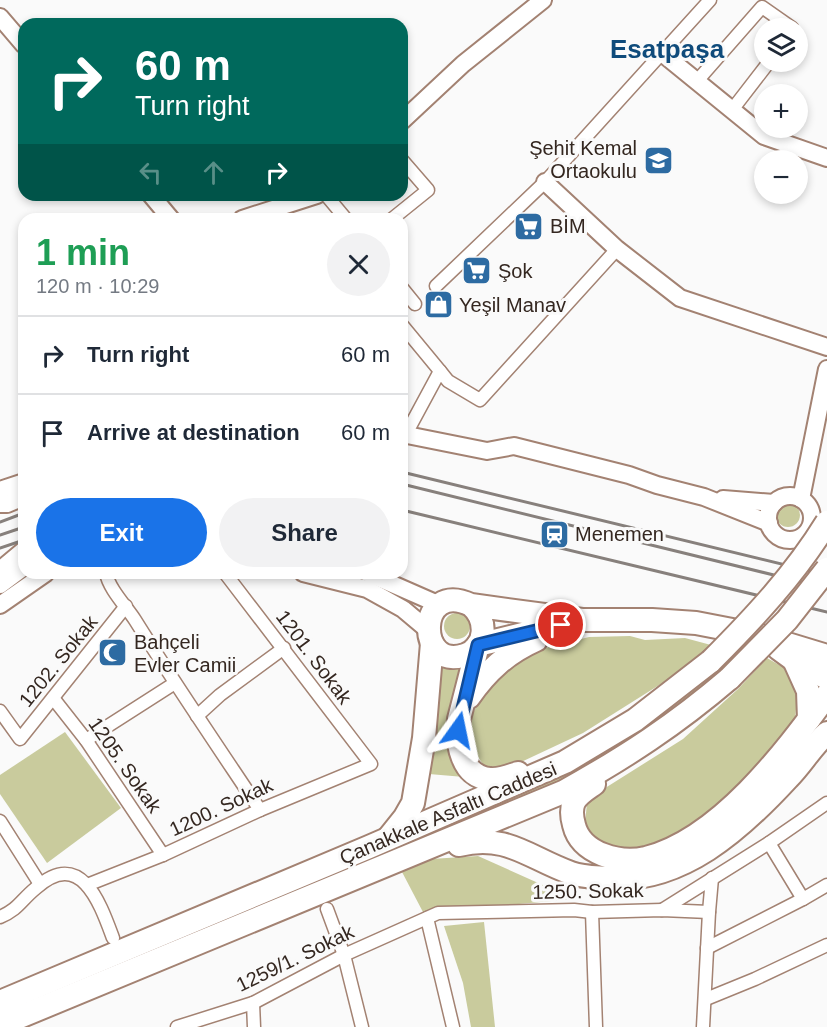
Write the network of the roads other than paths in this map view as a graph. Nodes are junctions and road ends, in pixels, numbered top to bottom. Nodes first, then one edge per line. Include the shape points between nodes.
1 (543, 0) edge
2 (710, 0) edge
3 (778, 18) edge
4 (1, 20) edge
5 (18, 38) edge
6 (662, 53) junction
7 (761, 72) edge
8 (697, 81) junction
9 (732, 110) junction
10 (408, 115) edge
11 (827, 158) edge
12 (408, 167) edge
13 (546, 182) junction
14 (156, 201) edge
15 (298, 201) edge
16 (331, 201) edge
17 (166, 213) edge
18 (261, 213) edge
19 (341, 213) edge
20 (399, 213) edge
21 (617, 249) junction
22 (436, 286) dead end
23 (408, 295) edge
24 (415, 304) dead end
25 (408, 332) edge
26 (827, 347) edge
27 (827, 369) edge
28 (440, 371) junction
29 (408, 427) edge
30 (408, 435) edge
31 (18, 484) edge
32 (0, 490) edge
33 (704, 497) junction
34 (801, 499) junction
35 (18, 500) edge
36 (774, 503) junction
37 (0, 504) edge
38 (822, 520) edge
39 (769, 524) junction
40 (794, 539) junction
41 (827, 550) edge
42 (18, 555) edge
43 (827, 569) edge
44 (0, 570) edge
45 (18, 572) edge
46 (18, 579) edge
47 (37, 579) edge
48 (107, 579) edge
49 (230, 579) edge
50 (329, 579) edge
51 (381, 579) edge
52 (0, 585) edge
53 (0, 592) edge
54 (0, 605) edge
55 (440, 605) junction
56 (471, 605) junction
57 (126, 606) junction
58 (582, 620) junction
59 (758, 635) junction
60 (430, 637) junction
61 (478, 645) junction
62 (284, 648) junction
63 (827, 656) edge
64 (795, 660) junction
65 (827, 678) edge
66 (175, 683) junction
67 (827, 695) edge
68 (708, 697) junction
69 (53, 698) junction
70 (463, 706) junction
71 (0, 711) edge
72 (197, 716) junction
73 (809, 719) junction
74 (827, 733) edge
75 (603, 740) junction
76 (86, 741) junction
77 (371, 764) joint
78 (827, 803) edge
79 (260, 810) junction
80 (0, 820) edge
81 (387, 838) junction
82 (769, 843) junction
83 (413, 853) junction
84 (163, 855) junction
85 (712, 878) junction
86 (40, 884) junction
87 (87, 885) junction
88 (827, 885) edge
89 (803, 898) junction
90 (327, 909) dead end
91 (662, 910) junction
92 (592, 912) junction
93 (709, 912) junction
94 (0, 917) edge
95 (428, 918) junction
96 (113, 938) dead end
97 (827, 945) edge
98 (707, 948) junction
99 (344, 956) junction
100 (706, 999) junction
101 (0, 1002) edge
102 (253, 1003) junction
103 (0, 1025) edge
104 (177, 1027) edge
105 (254, 1027) edge
106 (362, 1027) edge
107 (453, 1027) edge
108 (596, 1027) edge
109 (704, 1027) edge

1 - 10 street via 463,64
2 - 6 street
3 - 8 street via 762,7
4 - 5 street
6 - 8 street
6 - 13 street
7 - 9 street
8 - 9 street
9 - 11 street via 764,136
12 - 20 street via 428,190
13 - 21 street
13 - 22 street
14 - 17 street
15 - 18 street
16 - 19 street
21 - 26 street via 680,298
21 - 28 street via 480,400 448,381
23 - 24 street
25 - 28 street
27 - 34 street
28 - 29 street
30 - 33 street via 487,451 514,446
31 - 32 street
33 - 36 street
33 - 39 street
34 - 36 street via 784,497
34 - 38 street
35 - 37 street
36 - 39 street
38 - 40 street via 811,522 805,533
38 - 75 highway, Çanakkale Asfaltı Caddesi, bridge via 787,579 711,661
39 - 40 street via 779,536
40 - 41 street
42 - 44 street
43 - 68 highway, Çanakkale Asfaltı Caddesi, bridge via 787,620
45 - 52 street
46 - 53 street
47 - 54 street
48 - 57 street
49 - 62 street, 1201. Sokak
50 - 60 street via 367,588 403,609
51 - 55 street
55 - 56 highway via 456,600
55 - 60 highway via 429,620
56 - 58 highway
56 - 61 highway via 483,624
57 - 66 street
57 - 69 street, 1202. Sokak
58 - 59 highway via 675,621
58 - 61 highway
58 - 70 highway via 520,647 501,660
59 - 63 highway
59 - 64 highway
60 - 61 highway via 437,649 451,656 466,654
60 - 81 highway via 424,738 412,802
61 - 70 highway
62 - 72 street
62 - 77 street, 1201. Sokak
64 - 65 highway
64 - 73 highway via 808,691
66 - 72 street
66 - 76 street
67 - 73 highway
68 - 73 highway via 688,720 592,785 573,803 575,829 587,846 625,860 647,857 678,844 711,823 746,792
68 - 83 highway, Çanakkale Asfaltı Caddesi via 644,745 563,792
69 - 71 street, 1202. Sokak via 20,739
69 - 76 street, 1205. Sokak
70 - 75 highway via 458,730 461,751 468,767 483,777 500,779 576,745
72 - 79 street
74 - 83 highway via 788,779 736,828 696,858 658,874 628,879 581,875 493,841
75 - 81 highway, Çanakkale Asfaltı Caddesi via 556,766
76 - 84 street, 1205. Sokak
77 - 79 street, 1200. Sokak
78 - 82 street, 1250. Sokak
79 - 84 street, 1200. Sokak
80 - 86 street
81 - 101 highway, Çanakkale Asfaltı Caddesi
82 - 85 street, 1250. Sokak
82 - 89 street
83 - 103 highway, Çanakkale Asfaltı Caddesi
84 - 87 street, 1200. Sokak
85 - 91 street, 1250. Sokak
85 - 93 street
86 - 87 street via 65,873
86 - 94 street via 13,912
87 - 96 street via 100,904
88 - 89 street
89 - 98 street
90 - 99 street
91 - 92 street, 1250. Sokak
91 - 93 street
92 - 95 street, 1250. Sokak via 438,913
92 - 108 street
93 - 98 street
95 - 99 street, 1259/1. Sokak
95 - 107 street
97 - 100 street
98 - 100 street
99 - 102 street, 1259/1. Sokak
99 - 106 street
100 - 109 street
102 - 104 street, 1259/1. Sokak
102 - 105 street

